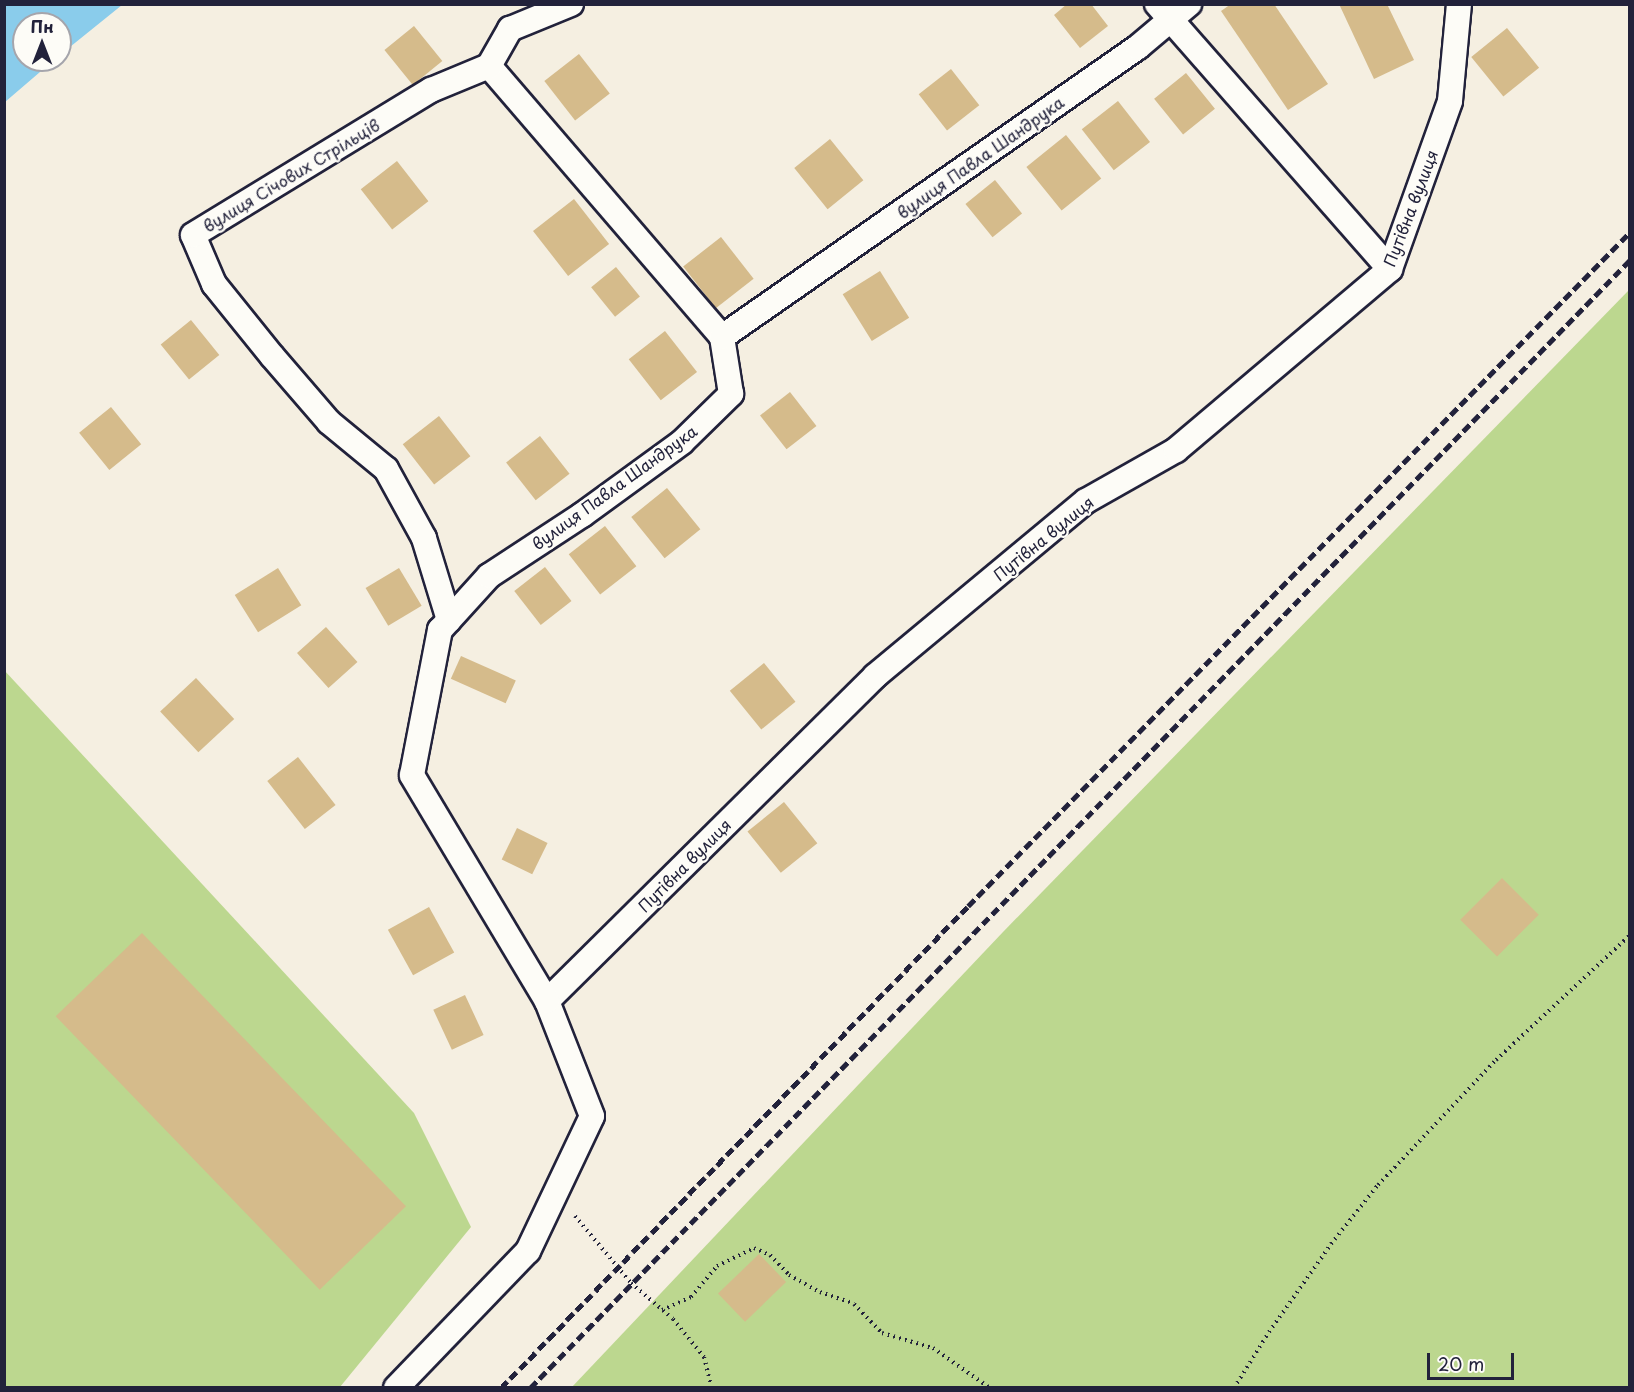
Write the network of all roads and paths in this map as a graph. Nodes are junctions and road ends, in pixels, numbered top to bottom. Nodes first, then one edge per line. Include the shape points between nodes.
1 (571, 4) edge
2 (1459, 4) edge
3 (1172, 9) edge
4 (489, 66) junction
5 (1390, 269) junction
6 (722, 337) junction
7 (449, 620) junction
8 (1629, 935) edge
9 (547, 1001) junction
10 (555, 1192) junction
11 (662, 1310) junction
12 (396, 1388) edge
13 (712, 1388) edge
14 (990, 1388) edge
15 (1234, 1388) edge

1 - 4 street via 510,29
2 - 5 street, Путівна вулиця via 1450,101
3 - 5 street
3 - 6 street, вулиця Павла Шандрука via 1138,46
4 - 6 street
4 - 7 street, вулиця Січових Стрільців via 431,90 193,235 214,284 272,356 329,422 386,469 424,537
5 - 9 street, Путівна вулиця via 1176,450 1086,501 875,676
6 - 7 street, вулиця Павла Шандрука via 731,394 682,442 489,576
7 - 9 street, вулиця Павла Шандрука via 440,630 412,775
8 - 15 path via 1496,1060 1378,1185 1331,1244
9 - 10 street, вулиця Павла Шандрука via 592,1116
10 - 11 path via 631,1283
10 - 12 street, вулиця Павла Шандрука via 528,1251
11 - 13 path via 704,1357
11 - 14 path via 691,1297 717,1266 754,1248 770,1255 789,1275 854,1304 882,1334 933,1348

